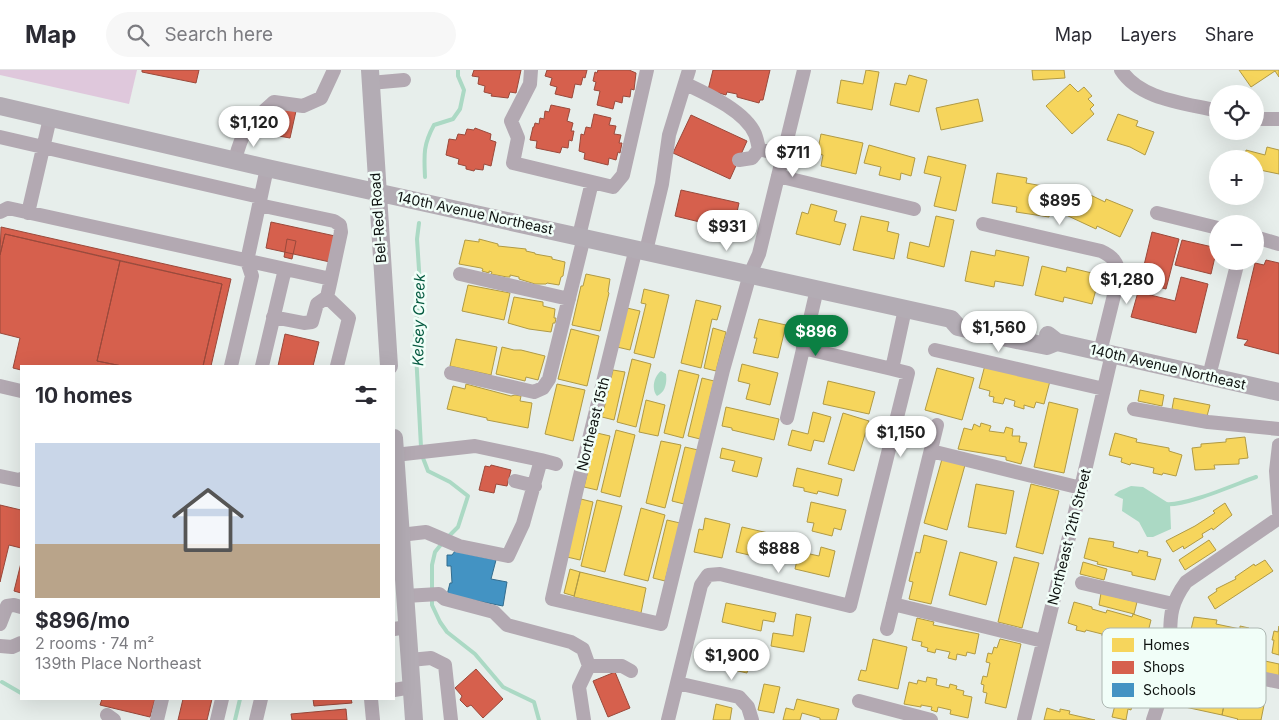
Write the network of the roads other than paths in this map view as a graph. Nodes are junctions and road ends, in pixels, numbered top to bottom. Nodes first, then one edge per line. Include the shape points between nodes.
1 (334, 70) edge
2 (531, 70) edge
3 (647, 70) edge
4 (804, 70) edge
5 (1122, 70) edge
6 (370, 76) edge
7 (688, 77) edge
8 (404, 80) dead end
9 (0, 106) edge
10 (1209, 109) edge
11 (50, 118) junction
12 (1264, 119) edge
13 (1279, 119) edge
14 (0, 137) edge
15 (44, 147) junction
16 (759, 149) junction
17 (783, 155) junction
18 (235, 160) junction
19 (739, 160) dead end
20 (568, 161) dead end
21 (267, 168) junction
22 (565, 175) junction
23 (778, 176) junction
24 (592, 182) junction
25 (377, 192) junction
26 (260, 201) junction
27 (914, 209) dead end
28 (0, 212) edge
29 (28, 213) junction
30 (1157, 213) dead end
31 (983, 224) dead end
32 (1209, 226) edge
33 (581, 236) junction
34 (1264, 240) edge
35 (1279, 244) edge
36 (641, 250) junction
37 (247, 261) junction
38 (285, 270) junction
39 (1236, 270) edge
40 (460, 274) dead end
41 (750, 274) junction
42 (331, 279) junction
43 (817, 289) junction
44 (327, 297) junction
45 (569, 299) junction
46 (905, 309) junction
47 (273, 317) junction
48 (803, 348) junction
49 (935, 350) dead end
50 (1106, 353) junction
51 (232, 365) edge
52 (262, 365) edge
53 (337, 365) edge
54 (389, 365) edge
55 (892, 369) junction
56 (451, 373) dead end
57 (1209, 376) junction
58 (0, 386) edge
59 (1104, 389) junction
60 (20, 391) edge
61 (1279, 392) edge
62 (1134, 409) dead end
63 (787, 418) dead end
64 (937, 425) dead end
65 (1279, 430) edge
66 (1279, 445) edge
67 (931, 451) junction
68 (395, 455) edge
69 (541, 460) junction
70 (556, 464) dead end
71 (0, 476) edge
72 (20, 480) edge
73 (515, 482) dead end
74 (535, 486) junction
75 (1081, 488) junction
76 (1279, 513) edge
77 (1279, 518) edge
78 (400, 535) junction
79 (1082, 583) dead end
80 (401, 593) edge
81 (893, 604) junction
82 (1173, 604) junction
83 (20, 607) edge
84 (0, 624) edge
85 (401, 628) edge
86 (1169, 628) edge
87 (887, 629) dead end
88 (1043, 640) junction
89 (20, 643) edge
90 (0, 646) edge
91 (410, 660) junction
92 (589, 666) junction
93 (632, 671) dead end
94 (1266, 679) edge
95 (1279, 682) edge
96 (677, 683) junction
97 (412, 688) junction
98 (395, 690) edge
99 (162, 700) edge
100 (222, 700) edge
101 (261, 700) edge
102 (371, 700) edge
103 (859, 701) dead end
104 (157, 720) edge
105 (217, 720) edge
106 (256, 720) edge
107 (373, 720) edge
108 (414, 720) edge
109 (451, 720) edge
110 (584, 720) edge
111 (668, 720) edge
112 (752, 720) edge
113 (932, 720) edge
114 (1024, 720) edge

1 - 18 street via 321,98 303,106 274,102 248,126 240,139
2 - 22 street via 530,84 507,123 518,138 513,163
3 - 24 street via 623,175 613,186
4 - 17 street
5 - 10 street via 1134,85 1151,95
6 - 8 street
6 - 25 main road, Bel-Red Road
7 - 16 street via 746,122 755,134
7 - 36 street, Northeast 15th via 669,135 662,184
9 - 11 main road, 140th Avenue Northeast
11 - 15 street
11 - 18 main road, 140th Avenue Northeast
12 - 13 street
14 - 15 street
15 - 26 street
15 - 29 street
16 - 17 street
16 - 19 street via 752,158
17 - 23 street
18 - 21 main road, 140th Avenue Northeast
20 - 22 street
21 - 25 main road, 140th Avenue Northeast
21 - 26 street
22 - 24 street
23 - 27 street
23 - 41 street via 758,258
24 - 33 street
25 - 33 main road, 140th Avenue Northeast
25 - 54 main road, Bel-Red Road
26 - 37 street
26 - 42 street via 340,225
28 - 29 street via 8,208
29 - 37 street
30 - 32 street
31 - 50 street, Northeast 12th Street via 1101,251 1116,262 1119,275
33 - 36 main road, 140th Avenue Northeast
33 - 45 street
34 - 35 street
36 - 41 main road, 140th Avenue Northeast
36 - 41 street, Northeast 15th via 578,484 552,599 660,624
37 - 38 street
37 - 51 street via 252,276
38 - 42 street
38 - 47 street
39 - 57 street
40 - 45 street
41 - 43 main road, 140th Avenue Northeast
42 - 44 street
43 - 46 main road, 140th Avenue Northeast
43 - 48 street
44 - 47 street via 316,304 312,322
44 - 53 street via 349,318
45 - 56 street via 550,379 543,388 534,392
46 - 50 main road, 140th Avenue Northeast via 950,319 958,327 1046,346 1057,342
46 - 55 street
47 - 52 street
48 - 55 street
48 - 63 street
49 - 59 street
50 - 57 main road, 140th Avenue Northeast
50 - 59 street, Northeast 12th Street
55 - 96 street via 908,373 850,606 720,574 708,575 701,585
57 - 61 main road, 140th Avenue Northeast
58 - 60 street
59 - 75 street, Northeast 12th Street
62 - 65 street
64 - 67 street
66 - 76 street via 1276,471
67 - 75 street
67 - 81 street
68 - 69 street via 475,446
68 - 78 main road
69 - 70 street
69 - 74 street
71 - 72 street
73 - 74 street
74 - 78 street via 508,556 459,546 426,532
75 - 88 street, Northeast 12th Street
77 - 82 street via 1186,582
78 - 80 main road
79 - 82 street
80 - 85 main road
80 - 92 street via 434,594 494,612 507,625 571,642 583,649
81 - 87 street
81 - 88 street
82 - 86 street
83 - 84 street via 7,606
85 - 91 main road
88 - 114 street, Northeast 12th Street
89 - 90 street via 12,647
91 - 97 main road
91 - 109 street via 430,658 445,665
92 - 93 street via 622,666
92 - 110 street via 579,687
94 - 95 street
96 - 111 street
96 - 112 street via 739,698 748,707
97 - 98 street
97 - 108 main road
99 - 104 street
100 - 105 street
101 - 106 street
102 - 107 street
103 - 113 street

